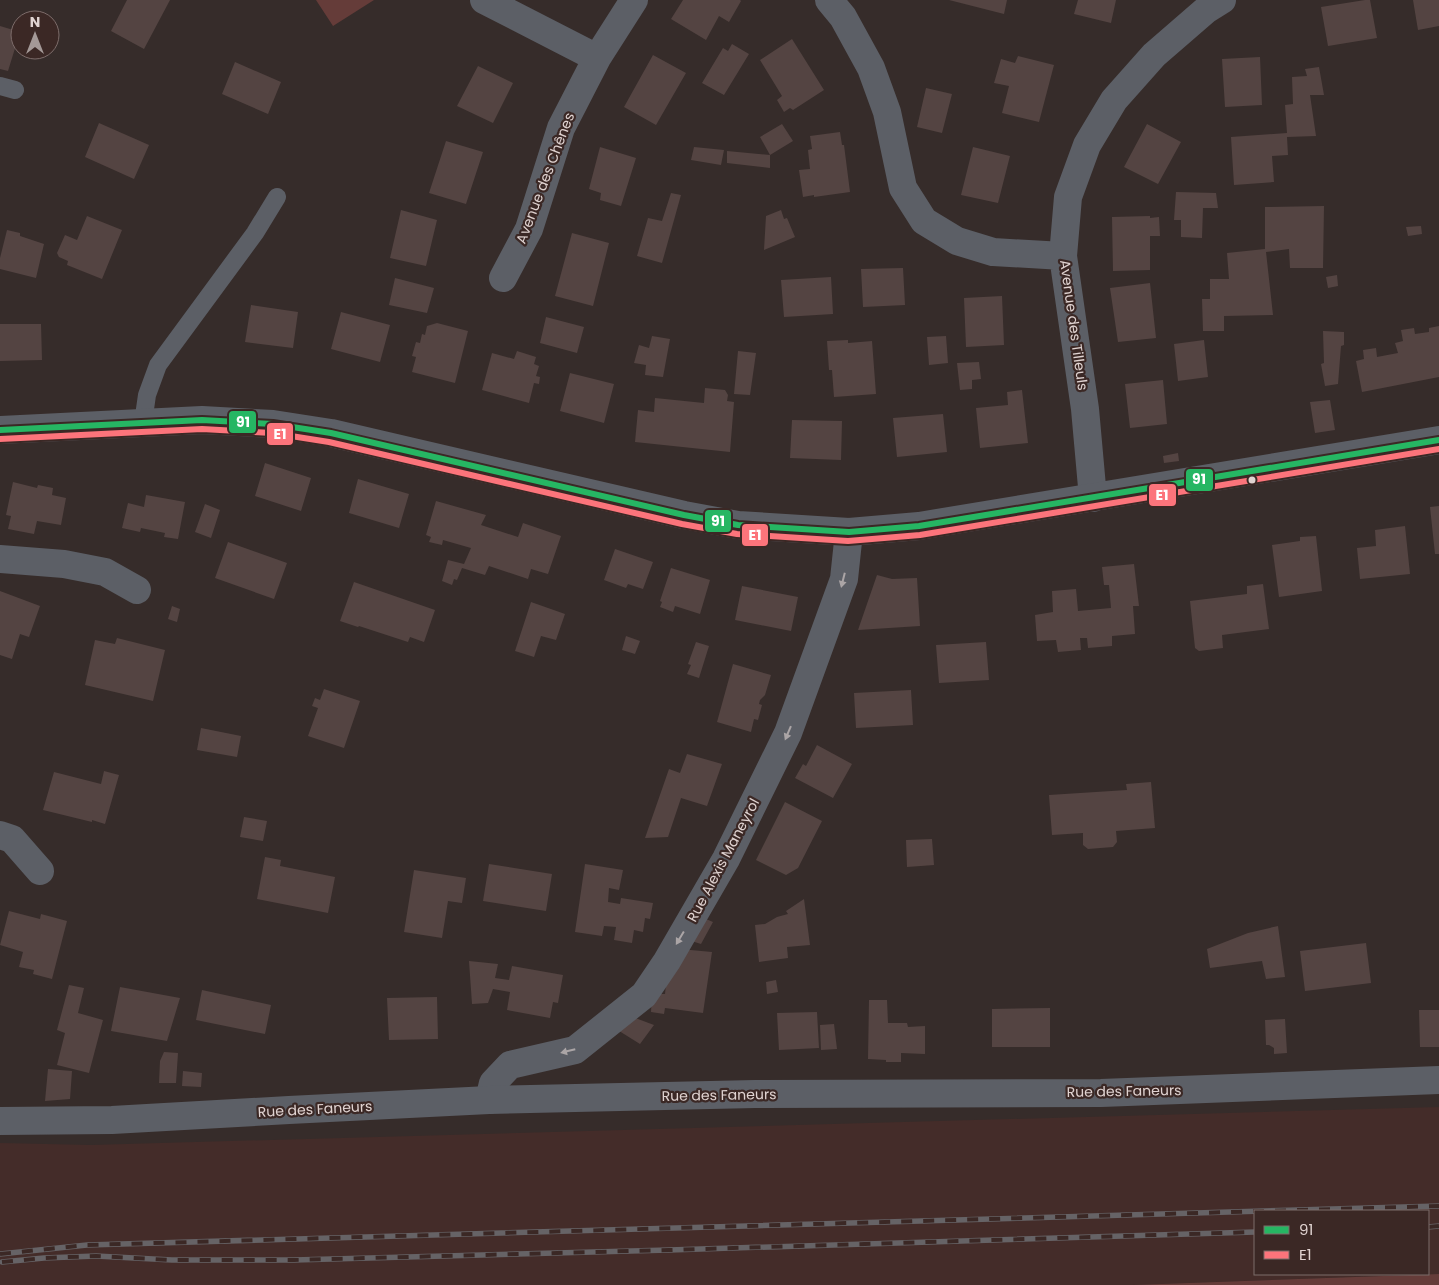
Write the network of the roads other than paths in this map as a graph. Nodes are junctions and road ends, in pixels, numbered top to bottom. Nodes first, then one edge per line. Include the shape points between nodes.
1 (484, 0) edge
2 (634, 0) edge
3 (828, 0) edge
4 (1222, 0) edge
5 (597, 58) junction
6 (277, 197) dead end
7 (1063, 256) junction
8 (503, 278) dead end
9 (143, 423) junction
10 (0, 430) edge
11 (1439, 440) edge
12 (1093, 498) junction
13 (849, 532) junction
14 (0, 559) edge
15 (137, 590) dead end
16 (0, 835) edge
17 (40, 871) dead end
18 (1439, 1080) edge
19 (489, 1100) junction
20 (0, 1121) edge

1 - 5 street
2 - 5 street, Avenue des Chênes
3 - 7 street via 843,17 871,68 887,112 903,188 924,221 957,241 993,252
4 - 7 street, Avenue des Tilleuls via 1154,54 1114,100 1088,145 1068,197
5 - 8 street, Avenue des Chênes via 561,128 529,229
6 - 9 lane via 255,233 158,365 147,395
7 - 12 street, Avenue des Tilleuls via 1085,409
9 - 10 street
9 - 13 street via 202,420 273,424 321,431 684,515 738,525
11 - 12 street
12 - 13 street via 919,526
13 -> 19 street, Rue Alexis Maneyrol via 844,578 788,733 726,859 667,960 644,995 575,1050 510,1065 492,1082
14 - 15 street via 64,564 105,572
16 - 17 street via 12,838
18 - 19 street, Rue des Faneurs via 1101,1092 755,1094
19 - 20 street, Rue des Faneurs via 112,1120

